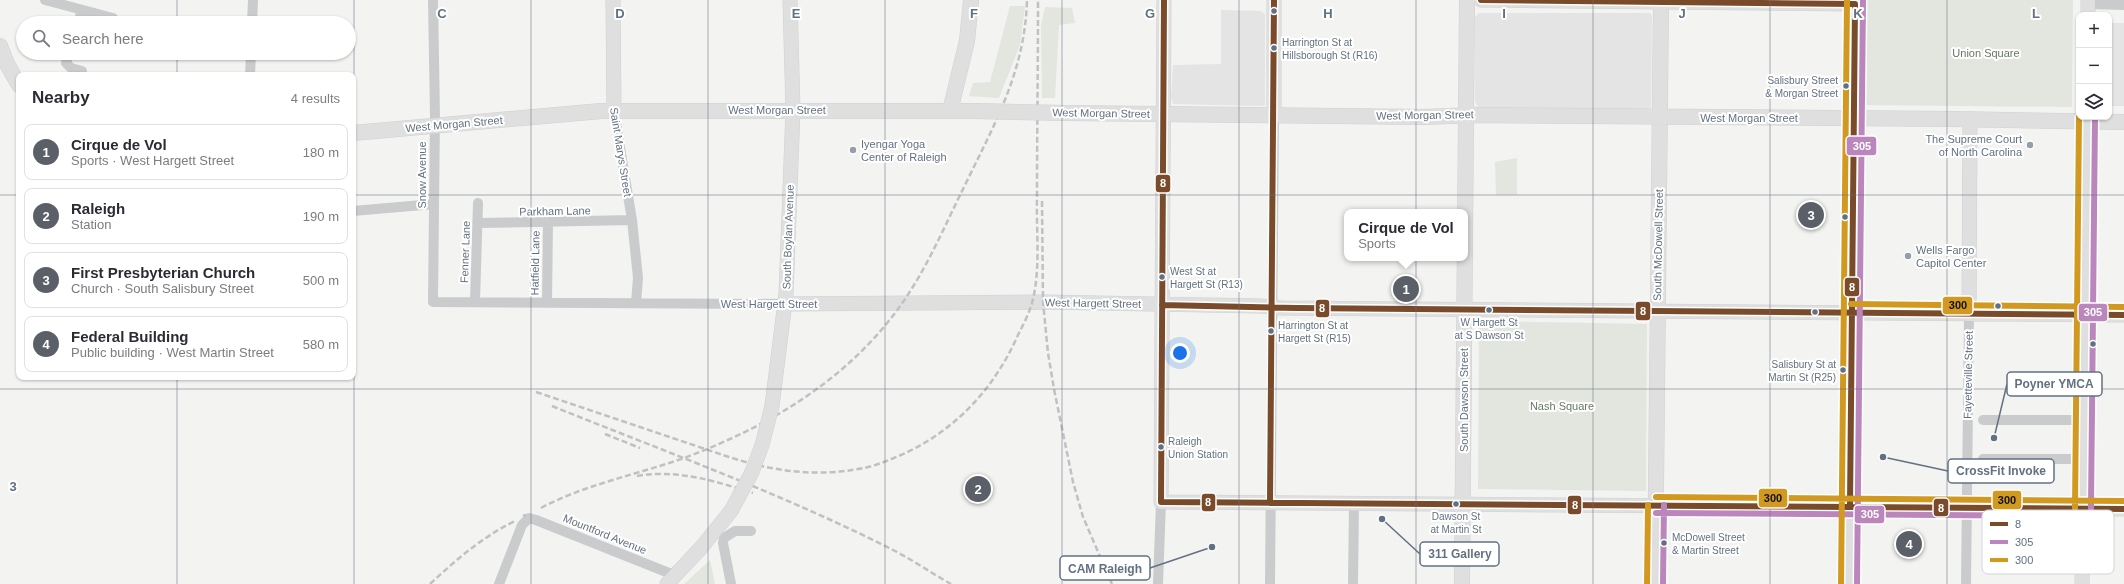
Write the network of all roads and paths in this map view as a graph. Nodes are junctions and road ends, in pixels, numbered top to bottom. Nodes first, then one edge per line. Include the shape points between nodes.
1 (45, 0) edge
2 (253, 0) edge
3 (433, 0) edge
4 (614, 0) edge
5 (790, 0) edge
6 (971, 0) edge
7 (1164, 0) edge
8 (1274, 0) edge
9 (1467, 0) edge
10 (1481, 0) edge
11 (1661, 1) edge
12 (1855, 2) edge
13 (2124, 5) edge
14 (2088, 6) edge
15 (82, 10) junction
16 (80, 16) edge
17 (105, 16) edge
18 (252, 16) edge
19 (0, 46) edge
20 (67, 60) edge
21 (251, 60) edge
22 (82, 71) dead end
23 (250, 72) edge
24 (16, 80) edge
25 (793, 110) junction
26 (614, 111) junction
27 (950, 111) junction
28 (1164, 114) junction
29 (1274, 115) junction
30 (1466, 116) junction
31 (1660, 117) junction
32 (1854, 118) junction
33 (1970, 119) junction
34 (2076, 120) edge
35 (2086, 120) edge
36 (2124, 122) edge
37 (435, 126) junction
38 (356, 133) edge
39 (478, 203) dead end
40 (434, 204) junction
41 (1466, 209) edge
42 (356, 211) edge
43 (632, 220) junction
44 (478, 223) junction
45 (548, 223) junction
46 (1465, 261) edge
47 (433, 302) joint
48 (476, 302) junction
49 (547, 302) junction
50 (636, 303) junction
51 (785, 304) junction
52 (1162, 305) junction
53 (1272, 307) junction
54 (1465, 310) junction
55 (1658, 310) junction
56 (1851, 312) junction
57 (1969, 314) junction
58 (2085, 315) junction
59 (2124, 315) edge
60 (1983, 420) dead end
61 (2072, 420) dead end
62 (1983, 459) dead end
63 (2072, 459) dead end
64 (1161, 502) junction
65 (1270, 503) junction
66 (1354, 503) junction
67 (1463, 504) junction
68 (1656, 505) junction
69 (1850, 506) junction
70 (1967, 507) junction
71 (2083, 508) junction
72 (2124, 509) edge
73 (751, 531) dead end
74 (2082, 574) edge
75 (671, 579) edge
76 (499, 584) edge
77 (731, 584) edge
78 (1158, 584) edge
79 (1270, 584) edge
80 (1353, 584) edge
81 (1462, 584) edge
82 (1655, 584) edge
83 (1849, 584) edge
84 (1966, 584) edge
85 (2082, 584) edge

1 - 15 street
2 - 18 street
3 - 37 street, Snow Avenue
4 - 26 street, Saint Marys Street
5 - 25 street, South Boylan Avenue
6 - 27 main road via 967,41
7 - 28 street
8 - 29 street
9 - 30 main road, South Dawson Street
10 - 11 street
11 - 12 street
11 - 31 main road, South McDowell Street
12 - 32 street
13 - 14 street
15 - 16 street
15 - 17 street
19 - 24 main road
20 - 22 street via 66,63 71,68
21 - 23 street
25 - 26 main road, West Morgan Street
25 - 27 main road, West Morgan Street
25 - 51 street, South Boylan Avenue
26 - 37 main road, West Morgan Street
26 - 43 street, Saint Marys Street
27 - 28 main road, West Morgan Street, bridge
28 - 29 main road, West Morgan Street
28 - 52 street
29 - 30 main road, West Morgan Street
29 - 53 street
30 - 31 main road, West Morgan Street
30 - 41 main road, South Dawson Street
31 - 32 main road, West Morgan Street
31 - 55 main road, South McDowell Street
32 - 33 main road, West Morgan Street
32 - 56 street
33 - 34 main road, West Morgan Street
33 - 57 street, Fayetteville Street
35 - 36 main road, West Morgan Street
35 - 58 street
37 - 38 main road, West Morgan Street
37 - 40 street, Snow Avenue
39 - 44 street, Fenner Lane
40 - 42 street
40 - 47 street, Snow Avenue
43 - 45 street, Parkham Lane
43 - 50 street, Saint Marys Street via 638,278
44 - 45 street, Parkham Lane
44 - 48 street, Fenner Lane
45 - 49 street, Hatfield Lane
46 - 54 main road, South Dawson Street
47 - 48 street, West Hargett Street
48 - 49 street, West Hargett Street
49 - 50 street, West Hargett Street
50 - 51 street, West Hargett Street
51 - 52 street, West Hargett Street via 986,302
51 - 75 street, South Boylan Avenue, bridge via 772,406 752,472 731,510 700,549
52 - 53 street, West Hargett Street
52 - 64 street
53 - 54 street, West Hargett Street
53 - 65 street
54 - 55 street, West Hargett Street
54 - 67 main road, South Dawson Street
55 - 56 street, West Hargett Street
55 - 68 main road, South McDowell Street
56 - 57 street, West Hargett Street
56 - 69 street
57 - 58 street, West Hargett Street
57 - 70 street, Fayetteville Street
58 - 59 street, West Hargett Street
58 - 71 street
60 - 61 street
62 - 63 street
64 - 65 street
64 - 78 street
65 - 66 street
65 - 79 street
66 - 67 street
66 - 80 street
67 - 68 street
67 - 81 main road, South Dawson Street
68 - 69 street
68 - 82 main road, South McDowell Street
69 - 70 street
69 - 83 street
70 - 71 street
70 - 84 street, Fayetteville Street
71 - 72 street
73 - 77 street via 735,531 724,538
74 - 85 street
75 - 76 street, Mountford Avenue via 532,518 522,525

